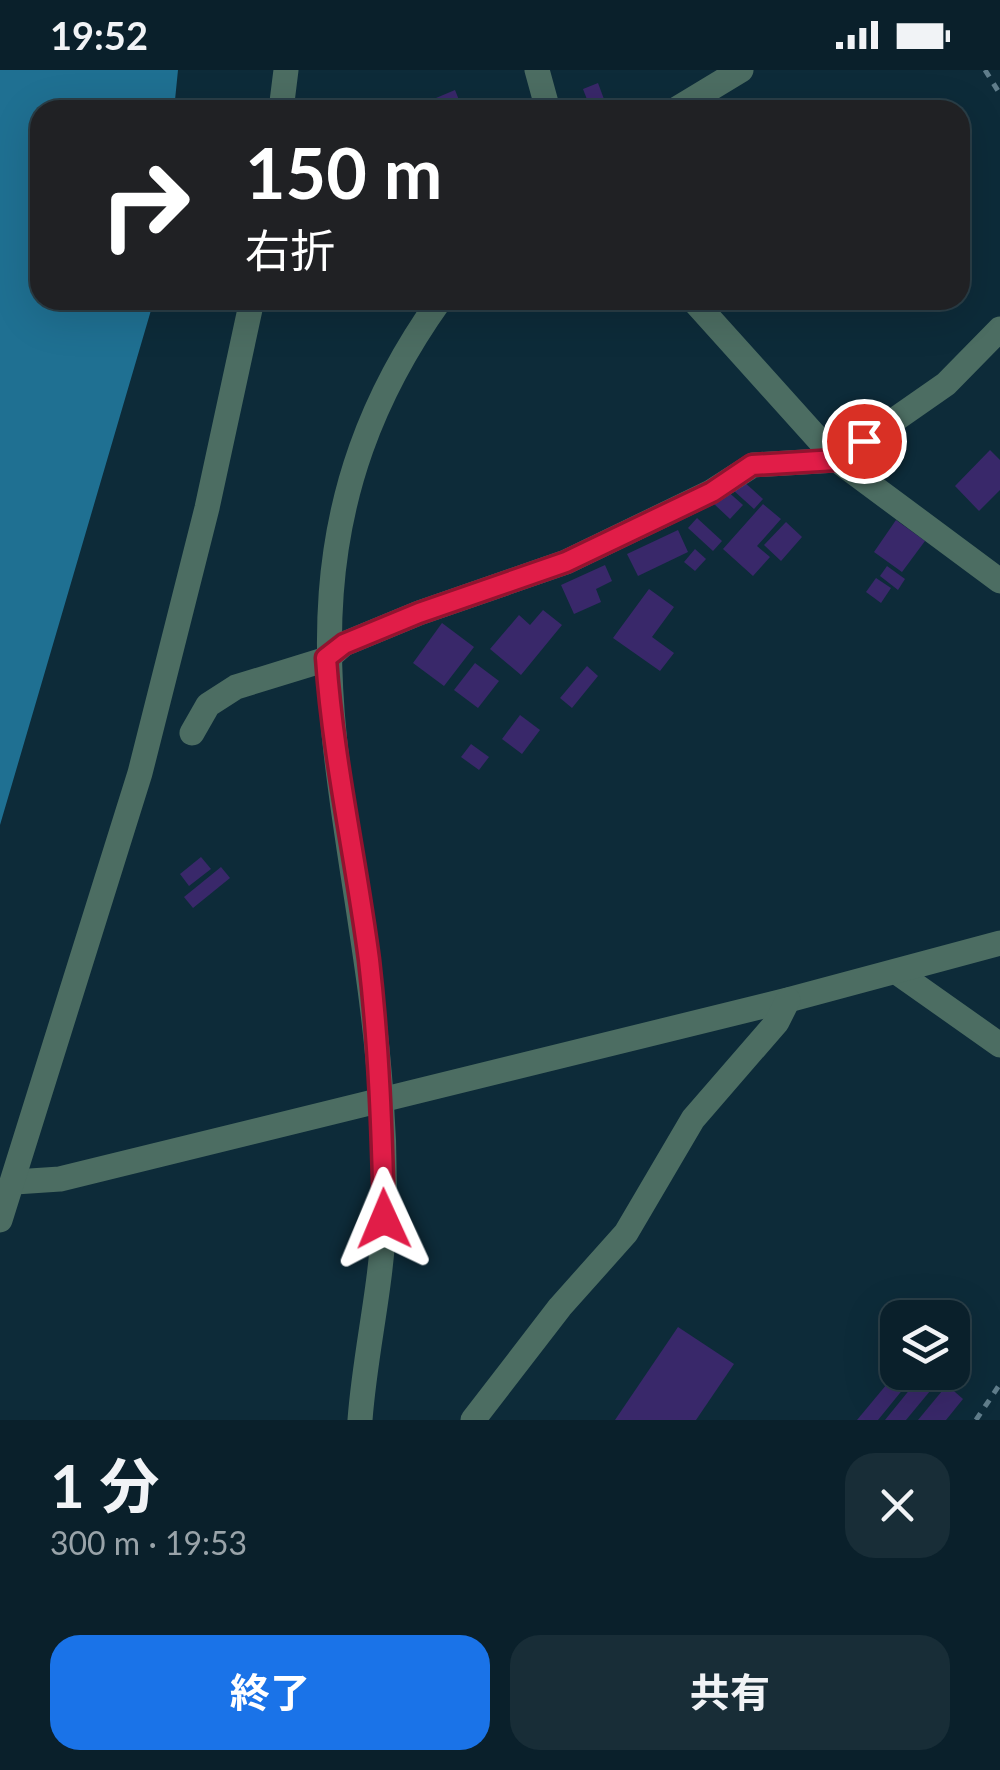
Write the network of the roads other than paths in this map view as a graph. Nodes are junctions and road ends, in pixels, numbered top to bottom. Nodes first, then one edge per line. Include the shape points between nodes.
1 (286, 70) edge
2 (537, 70) edge
3 (742, 70) edge
4 (282, 100) edge
5 (545, 100) edge
6 (692, 100) edge
7 (250, 310) edge
8 (434, 310) edge
9 (702, 310) edge
10 (1000, 328) edge
11 (836, 460) junction
12 (1000, 581) edge
13 (326, 658) junction
14 (192, 733) dead end
15 (1000, 943) edge
16 (898, 972) junction
17 (788, 1000) junction
18 (1000, 1045) edge
19 (382, 1100) junction
20 (15, 1182) junction
21 (0, 1220) edge
22 (360, 1420) edge
23 (473, 1420) edge

1 - 4 street
2 - 5 street
3 - 6 street
7 - 20 street via 140,773
8 - 13 street via 397,368 349,482 333,554
9 - 11 street
10 - 11 street via 946,384
11 - 12 street
11 - 13 street via 752,465 712,492 566,562 419,613
13 - 14 street via 219,696
13 - 19 street
15 - 16 street
16 - 17 street
16 - 18 street
17 - 19 street
17 - 23 street via 777,1022 693,1119 626,1232
19 - 20 street via 60,1179
19 - 22 street via 384,1219
20 - 21 street

